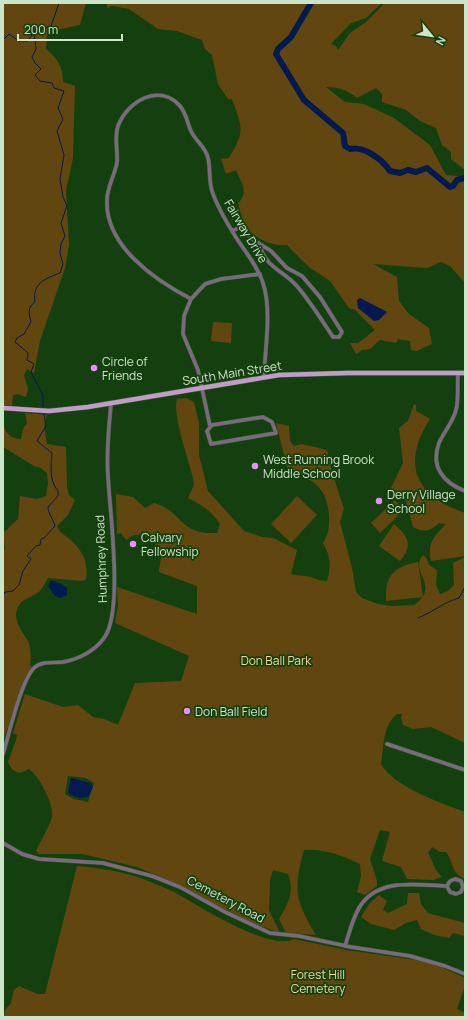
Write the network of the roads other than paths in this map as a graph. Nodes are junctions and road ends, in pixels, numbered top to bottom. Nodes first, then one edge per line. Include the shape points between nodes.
1 (232, 231) junction
2 (259, 244) junction
3 (260, 274) junction
4 (191, 299) junction
5 (458, 373) junction
6 (465, 373) edge
7 (264, 376) junction
8 (203, 387) junction
9 (112, 403) junction
10 (3, 408) edge
11 (210, 426) junction
12 (465, 491) edge
13 (387, 744) dead end
14 (3, 754) edge
15 (465, 770) edge
16 (3, 843) edge
17 (447, 886) junction
18 (345, 946) junction
19 (465, 974) edge

1 - 2 street via 241,227
1 - 3 street, Fairway Drive
1 - 4 street, Fairway Drive via 213,194 206,152 192,134 180,105 161,96 149,96 136,102 124,115 118,127 116,167 107,199 109,219 120,240 138,263 155,278
2 - 2 street via 271,251 287,268 302,276 315,291 342,332 339,337 333,337 296,284 270,264
3 - 4 street via 216,280 201,287
3 - 7 street, Fairway Drive via 267,304
4 - 8 street via 184,316 183,334
5 - 6 main road, South Main Street
5 - 7 main road, South Main Street
5 - 12 street via 456,411 439,444 436,463 447,482
7 - 8 main road, South Main Street
8 - 9 main road, South Main Street
8 - 11 street
9 - 10 main road, South Main Street via 55,410
9 - 14 street, Humphrey Road via 107,459 114,587 110,626 102,641 87,653 69,660 40,664 31,671
11 - 11 street via 207,432 211,444 276,433 272,422 263,417
13 - 15 street
16 - 18 street, Cemetery Road via 22,854 39,859 103,862 152,876 180,887 260,930
17 - 17 street via 454,894 460,892 463,886 456,878
17 - 18 street via 397,886 376,891 359,908
18 - 19 street, Cemetery Road via 410,956

